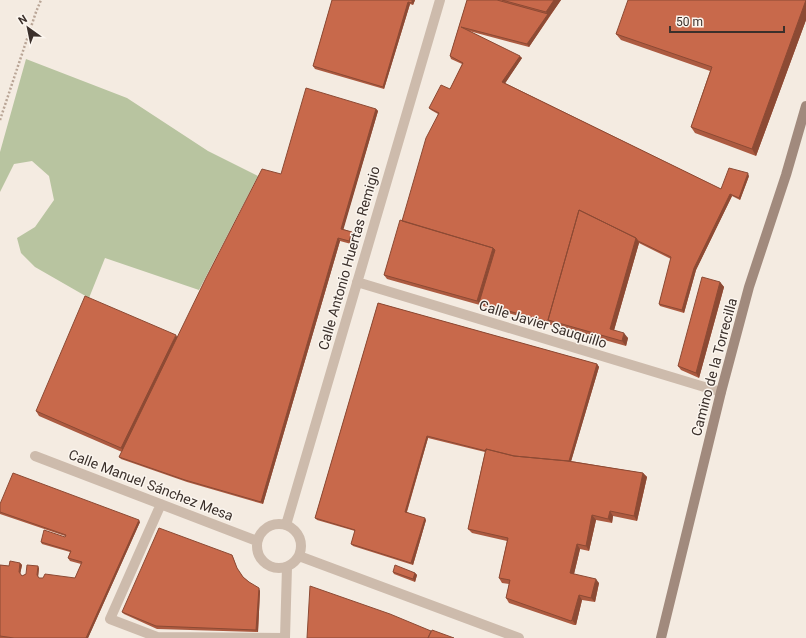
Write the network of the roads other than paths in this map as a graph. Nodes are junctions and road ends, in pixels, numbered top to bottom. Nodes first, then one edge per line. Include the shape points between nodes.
1 (440, 0) edge
2 (806, 106) edge
3 (357, 282) junction
4 (721, 392) junction
5 (35, 456) dead end
6 (161, 504) junction
7 (286, 525) junction
8 (257, 541) junction
9 (299, 556) junction
10 (287, 567) junction
11 (285, 638) edge
12 (520, 638) edge
13 (661, 638) edge

1 - 3 street, Calle Antonio Huertas Remigio
2 - 4 street, Camino de la Torrecilla via 750,287
3 - 4 street, Calle Javier Sauquillo
3 - 7 street, Calle Antonio Huertas Remigio
4 - 13 street, Camino de la Torrecilla
5 - 6 street, Calle Manuel Sánchez Mesa
6 - 8 street, Calle Manuel Sánchez Mesa
6 - 11 street via 110,619 157,637
7 - 8 street via 269,526 260,533
7 - 9 street via 297,533 300,540
8 - 10 street via 256,548 263,562 277,568
9 - 10 street
9 - 12 street
10 - 11 street

